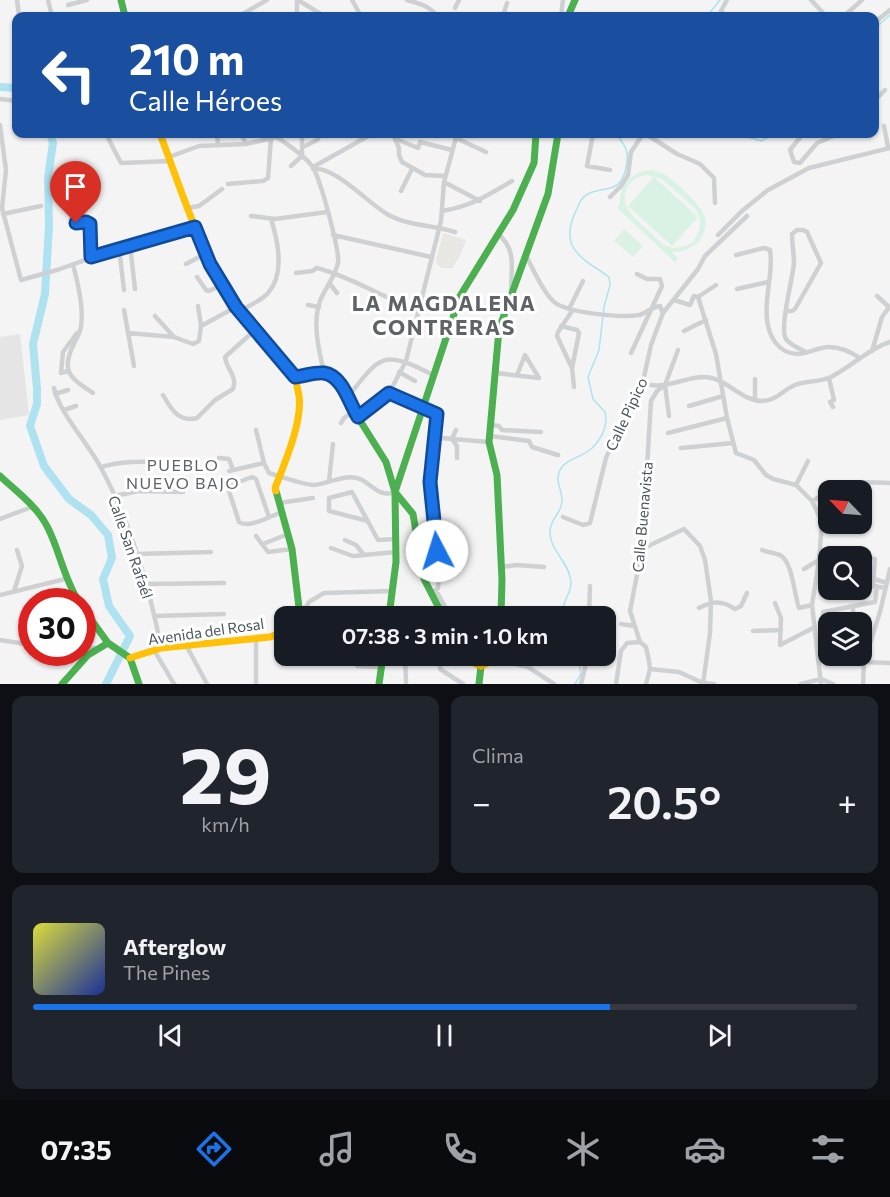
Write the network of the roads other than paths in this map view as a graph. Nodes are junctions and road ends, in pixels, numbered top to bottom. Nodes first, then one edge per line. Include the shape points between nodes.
1 (48, 0) edge
2 (87, 0) edge
3 (267, 0) edge
4 (298, 0) edge
5 (407, 0) edge
6 (459, 0) edge
7 (811, 0) edge
8 (862, 0) edge
9 (507, 3) dead end
10 (68, 5) dead end
11 (454, 8) dead end
12 (51, 12) dead end
13 (246, 12) edge
14 (318, 12) edge
15 (434, 12) edge
16 (504, 12) edge
17 (822, 12) edge
18 (848, 12) edge
19 (885, 90) dead end
20 (879, 96) edge
21 (0, 125) edge
22 (884, 126) dead end
23 (108, 138) edge
24 (162, 138) edge
25 (217, 138) edge
26 (243, 138) edge
27 (271, 138) joint
28 (278, 138) edge
29 (302, 138) edge
30 (318, 138) edge
31 (365, 138) edge
32 (395, 138) edge
33 (398, 138) edge
34 (456, 138) edge
35 (461, 138) edge
36 (536, 138) edge
37 (557, 138) edge
38 (592, 138) edge
39 (641, 138) edge
40 (651, 138) edge
41 (800, 138) edge
42 (828, 138) edge
43 (246, 144) junction
44 (218, 146) junction
45 (303, 147) junction
46 (889, 147) edge
47 (452, 150) junction
48 (486, 152) dead end
49 (302, 156) junction
50 (170, 159) junction
51 (291, 166) dead end
52 (313, 168) junction
53 (412, 169) junction
54 (610, 170) dead end
55 (3, 171) edge
56 (445, 179) junction
57 (512, 181) dead end
58 (228, 184) dead end
59 (222, 189) dead end
60 (401, 190) dead end
61 (89, 191) dead end
62 (610, 197) dead end
63 (480, 201) junction
64 (715, 203) dead end
65 (41, 206) dead end
66 (188, 208) junction
67 (1, 210) edge
68 (442, 211) junction
69 (327, 212) junction
70 (251, 216) dead end
71 (747, 216) dead end
72 (271, 219) junction
73 (195, 227) junction
74 (440, 227) junction
75 (455, 232) dead end
76 (498, 234) junction
77 (333, 235) junction
78 (718, 235) dead end
79 (130, 245) junction
80 (119, 248) junction
81 (205, 254) junction
82 (736, 255) dead end
83 (526, 256) junction
84 (91, 257) junction
85 (431, 257) junction
86 (186, 264) dead end
87 (73, 265) junction
88 (335, 272) junction
89 (296, 273) dead end
90 (637, 274) dead end
91 (197, 277) dead end
92 (583, 281) dead end
93 (768, 282) junction
94 (330, 284) junction
95 (222, 285) junction
96 (717, 285) dead end
97 (135, 289) dead end
98 (737, 289) dead end
99 (123, 290) dead end
100 (337, 293) dead end
101 (511, 296) junction
102 (877, 296) dead end
103 (698, 297) junction
104 (674, 300) junction
105 (308, 305) dead end
106 (198, 306) dead end
107 (319, 307) junction
108 (889, 307) edge
109 (651, 308) junction
110 (237, 309) junction
111 (418, 309) junction
112 (124, 310) dead end
113 (571, 310) junction
114 (786, 310) junction
115 (663, 313) junction
116 (155, 316) dead end
117 (705, 320) junction
118 (201, 326) junction
119 (561, 326) junction
120 (255, 330) junction
121 (684, 331) dead end
122 (128, 333) junction
123 (174, 337) junction
124 (890, 342) edge
125 (678, 350) dead end
126 (872, 351) junction
127 (806, 352) junction
128 (631, 353) dead end
129 (860, 358) junction
130 (405, 361) junction
131 (134, 366) dead end
132 (572, 368) junction
133 (399, 372) junction
134 (324, 373) junction
135 (496, 373) junction
136 (433, 375) junction
137 (517, 375) junction
138 (295, 377) junction
139 (830, 378) junction
140 (755, 379) dead end
141 (415, 381) dead end
142 (641, 382) junction
143 (720, 382) junction
144 (665, 385) junction
145 (574, 387) dead end
146 (54, 388) dead end
147 (68, 390) dead end
148 (93, 393) dead end
149 (389, 393) junction
150 (56, 394) junction
151 (163, 395) dead end
152 (723, 396) junction
153 (347, 398) junction
154 (755, 401) junction
155 (76, 406) dead end
156 (689, 406) dead end
157 (833, 407) dead end
158 (424, 409) junction
159 (64, 410) junction
160 (356, 414) junction
161 (669, 416) dead end
162 (727, 418) junction
163 (341, 423) dead end
164 (491, 425) junction
165 (456, 429) dead end
166 (256, 430) dead end
167 (541, 432) dead end
168 (668, 433) dead end
169 (441, 438) dead end
170 (453, 439) junction
171 (489, 439) junction
172 (733, 443) junction
173 (333, 444) dead end
174 (681, 448) dead end
175 (558, 455) dead end
176 (219, 458) dead end
177 (457, 458) dead end
178 (808, 461) dead end
179 (168, 462) dead end
180 (264, 463) junction
181 (101, 467) junction
182 (0, 476) edge
183 (279, 476) junction
184 (329, 481) junction
185 (872, 482) edge
186 (890, 483) edge
187 (796, 485) junction
188 (183, 492) dead end
189 (395, 492) junction
190 (115, 496) junction
191 (818, 497) edge
192 (313, 498) dead end
193 (812, 501) junction
194 (279, 503) junction
195 (32, 507) junction
196 (282, 512) junction
197 (269, 516) junction
198 (563, 517) dead end
199 (0, 519) edge
200 (368, 521) junction
201 (256, 536) dead end
202 (283, 536) dead end
203 (395, 539) junction
204 (345, 540) dead end
205 (263, 544) junction
206 (820, 546) edge
207 (332, 548) dead end
208 (292, 549) junction
209 (642, 549) junction
210 (17, 550) dead end
211 (762, 550) dead end
212 (211, 552) dead end
213 (396, 552) junction
214 (137, 554) junction
215 (364, 555) junction
216 (872, 559) edge
217 (818, 561) edge
218 (818, 566) edge
219 (501, 567) junction
220 (544, 567) dead end
221 (804, 569) dead end
222 (890, 569) edge
223 (874, 578) junction
224 (64, 579) junction
225 (224, 583) dead end
226 (145, 584) junction
227 (886, 585) junction
228 (591, 586) dead end
229 (872, 586) edge
230 (875, 586) junction
231 (69, 588) edge
232 (14, 591) junction
233 (392, 591) junction
234 (429, 591) junction
235 (747, 593) dead end
236 (438, 594) dead end
237 (0, 595) edge
238 (711, 602) junction
239 (775, 603) dead end
240 (812, 604) junction
241 (299, 606) edge
242 (306, 606) edge
243 (390, 606) edge
244 (437, 606) edge
245 (445, 606) edge
246 (501, 606) edge
247 (590, 606) edge
248 (853, 606) junction
249 (699, 608) dead end
250 (224, 614) dead end
251 (154, 616) junction
252 (621, 624) dead end
253 (96, 626) edge
254 (634, 626) junction
255 (815, 627) junction
256 (781, 630) junction
257 (753, 631) dead end
258 (102, 634) junction
259 (274, 636) edge
260 (872, 637) edge
261 (256, 638) junction
262 (0, 640) edge
263 (640, 642) junction
264 (18, 643) edge
265 (108, 643) junction
266 (186, 645) junction
267 (96, 646) edge
268 (96, 648) edge
269 (158, 649) junction
270 (129, 657) junction
271 (872, 662) edge
272 (890, 663) edge
273 (77, 666) edge
274 (365, 666) edge
275 (405, 666) edge
276 (440, 666) edge
277 (481, 666) edge
278 (525, 666) edge
279 (585, 666) edge
280 (864, 666) edge
281 (381, 667) joint
282 (650, 669) junction
283 (406, 682) dead end
284 (821, 682) edge
285 (703, 683) edge
286 (62, 684) edge
287 (139, 684) edge
288 (174, 684) edge
289 (207, 684) edge
290 (256, 684) edge
291 (379, 684) edge
292 (463, 684) edge
293 (479, 684) edge
294 (554, 684) edge
295 (581, 684) edge
296 (616, 684) edge
297 (646, 684) edge
298 (714, 684) edge
299 (801, 684) edge
300 (833, 684) edge
301 (863, 684) edge

1 - 12 street
2 - 10 street
3 - 13 street
4 - 14 street
5 - 15 street
6 - 11 street
7 - 17 street
8 - 18 street
9 - 16 street
19 - 20 street
21 - 55 street
22 - 46 street
23 - 50 street via 121,163
24 - 50 street
25 - 44 street
26 - 43 street
27 - 43 street
27 - 58 street via 268,178
28 - 49 street
29 - 45 street
30 - 45 street
31 - 52 street
32 - 53 street via 402,162
33 - 47 street via 418,148 420,142
34 - 47 street
35 - 48 street
36 - 76 street via 534,163
37 - 83 street via 548,194
38 - 54 street via 587,166
39 - 62 street via 631,152 628,175
40 - 64 street via 700,164 714,178
41 - 42 street via 790,150 797,163 817,142
43 - 44 street
44 - 50 street via 199,146
45 - 49 street
46 - 78 street via 809,168 768,190
47 - 56 street
49 - 51 street
49 - 52 street
50 - 66 street
52 - 69 street
52 - 74 street via 340,179 391,216
53 - 56 street
53 - 60 street
55 - 67 street
56 - 63 street
56 - 68 street
57 - 63 street
59 - 66 street via 199,206
61 - 84 street via 79,186 69,201 73,222 90,224
63 - 68 street
65 - 67 street
66 - 73 street
67 - 87 street via 21,280
68 - 74 street
69 - 72 street
69 - 77 street
70 - 72 street
71 - 104 street, Calle Pipico via 705,256
72 - 110 street via 278,254 275,280 266,296
73 - 79 street
73 - 81 street
74 - 75 street
74 - 85 street
76 - 101 street via 508,242 512,259
76 - 136 street via 460,296
77 - 85 street
77 - 88 street via 338,259
79 - 80 street
79 - 97 street
80 - 84 street
80 - 99 street
81 - 86 street
81 - 95 street
82 - 93 street via 770,250
83 - 101 street
83 - 113 street via 553,301
84 - 87 street
85 - 111 street
87 - 148 street via 81,327 67,359 68,371
88 - 89 street via 317,268
88 - 94 street
88 - 111 street via 392,301
90 - 109 street via 661,281
91 - 95 street via 209,291
92 - 113 street
93 - 98 street
93 - 127 street via 766,318 770,337 790,353
94 - 100 street
94 - 107 street
95 - 110 street
96 - 103 street
101 - 135 street via 499,329
102 - 108 street
103 - 104 street via 694,296 690,305
103 - 117 street
104 - 115 street, Calle Pipico
105 - 107 street
106 - 118 street
107 - 134 street via 317,337
108 - 126 street
109 - 113 street via 640,315
109 - 115 street via 660,306
109 - 128 street
110 - 118 street
110 - 120 street
111 - 130 street
112 - 122 street
113 - 119 street
114 - 114 street via 794,262 792,234 802,230 807,232 821,263 795,309
114 - 127 street via 786,339
115 - 142 street, Calle Pipico
116 - 123 street
117 - 121 street
117 - 143 street
118 - 123 street via 196,343
119 - 132 street via 557,336
119 - 132 street via 578,331
120 - 138 street
120 - 151 street via 225,357 234,378 233,389 197,418 184,419 174,413
122 - 123 street
122 - 131 street
124 - 126 street
125 - 144 street, Calle Buenavista
126 - 129 street
127 - 129 street via 834,347
129 - 139 street
130 - 133 street
130 - 136 street
130 - 153 street via 393,358 370,369
132 - 145 street
133 - 141 street
133 - 149 street
134 - 138 street
134 - 153 street via 337,380
135 - 137 street
135 - 164 street
136 - 158 street
137 - 137 street via 539,378 525,355
138 - 183 street via 300,399 298,414
139 - 154 street via 793,386 777,398
139 - 157 street
140 - 154 street
142 - 144 street
142 - 198 street, Calle Pipico via 606,458 590,523 583,525
143 - 144 street via 701,377
143 - 152 street
143 - 154 street
144 - 161 street
144 - 209 street, Calle Buenavista via 651,401
146 - 150 street, Calle San Rafaél
147 - 150 street
149 - 158 street
149 - 160 street
150 - 159 street, Calle San Rafaél
152 - 156 street
152 - 162 street
153 - 160 street
155 - 159 street
158 - 189 street
158 - 234 street via 437,414 430,482 439,574 438,588
159 - 181 street, Calle San Rafaél
160 - 163 street
160 - 189 street via 386,462
162 - 168 street
162 - 172 street
164 - 167 street via 502,430
164 - 171 street
165 - 170 street
166 - 180 street
169 - 170 street
170 - 171 street
170 - 177 street
171 - 175 street via 529,441 532,447
171 - 219 street via 497,475
172 - 174 street
172 - 187 street via 736,453 754,460 766,475
173 - 184 street
176 - 180 street via 229,459 231,470
178 - 187 street
179 - 181 street via 133,461
180 - 183 street via 268,473
181 - 190 street, Calle San Rafaél
182 - 195 street
183 - 184 street via 308,485
183 - 194 street via 275,488
184 - 189 street via 354,478 385,493
185 - 186 street
187 - 193 street
188 - 190 street via 138,491
189 - 203 street
189 - 234 street via 412,514
190 - 214 street, Calle San Rafaél
191 - 193 street
192 - 194 street
193 - 206 street via 822,522
194 - 196 street
195 - 199 street
195 - 224 street via 48,528
196 - 197 street
196 - 208 street
197 - 197 street via 246,525 240,523 229,490 231,485 256,479
200 - 200 street via 352,492 329,498 329,511
200 - 203 street via 378,540
201 - 205 street
202 - 205 street
203 - 213 street
204 - 215 street via 356,544
205 - 208 street via 271,552
207 - 215 street via 345,555
208 - 241 street
209 - 238 street via 684,529 700,546
209 - 254 street, Calle Buenavista via 630,610
210 - 232 street via 22,566
211 - 240 street via 786,561 799,608
212 - 214 street
213 - 215 street
213 - 233 street
214 - 226 street, Calle San Rafaél
216 - 223 street
217 - 221 street
218 - 240 street
219 - 220 street
219 - 246 street
222 - 227 street
223 - 227 street
223 - 230 street
224 - 231 street
224 - 232 street
225 - 226 street
226 - 251 street, Calle San Rafaél
227 - 230 street
227 - 260 street
228 - 247 street
229 - 230 street
230 - 248 street via 875,602
232 - 237 street
233 - 242 street via 324,593
233 - 243 street
234 - 244 street
235 - 238 street via 735,609 727,603
236 - 245 street
238 - 249 street
238 - 285 street
239 - 256 street
240 - 255 street
248 - 248 street via 823,612 823,615 853,616
250 - 251 street
251 - 269 street, Calle San Rafaél
252 - 254 street
253 - 258 street
254 - 263 street, Calle Buenavista
255 - 256 street via 780,645
255 - 284 street
256 - 257 street
258 - 265 street
258 - 267 street
259 - 261 street, Avenida del Rosal
261 - 266 street, Avenida del Rosal
261 - 290 street
262 - 264 street
263 - 282 street, Calle Buenavista via 646,646
263 - 296 street via 627,643 621,651
265 - 268 street
265 - 270 street
266 - 269 street, Avenida del Rosal
266 - 289 street
269 - 270 street, Avenida del Rosal
269 - 288 street, Calle San Rafaél
270 - 287 street
271 - 272 street
273 - 286 street
274 - 281 street
275 - 283 street
276 - 292 street
277 - 293 street
278 - 294 street
279 - 295 street
280 - 301 street
281 - 291 street
282 - 285 street via 679,672
282 - 297 street
284 - 299 street
284 - 300 street
285 - 298 street

